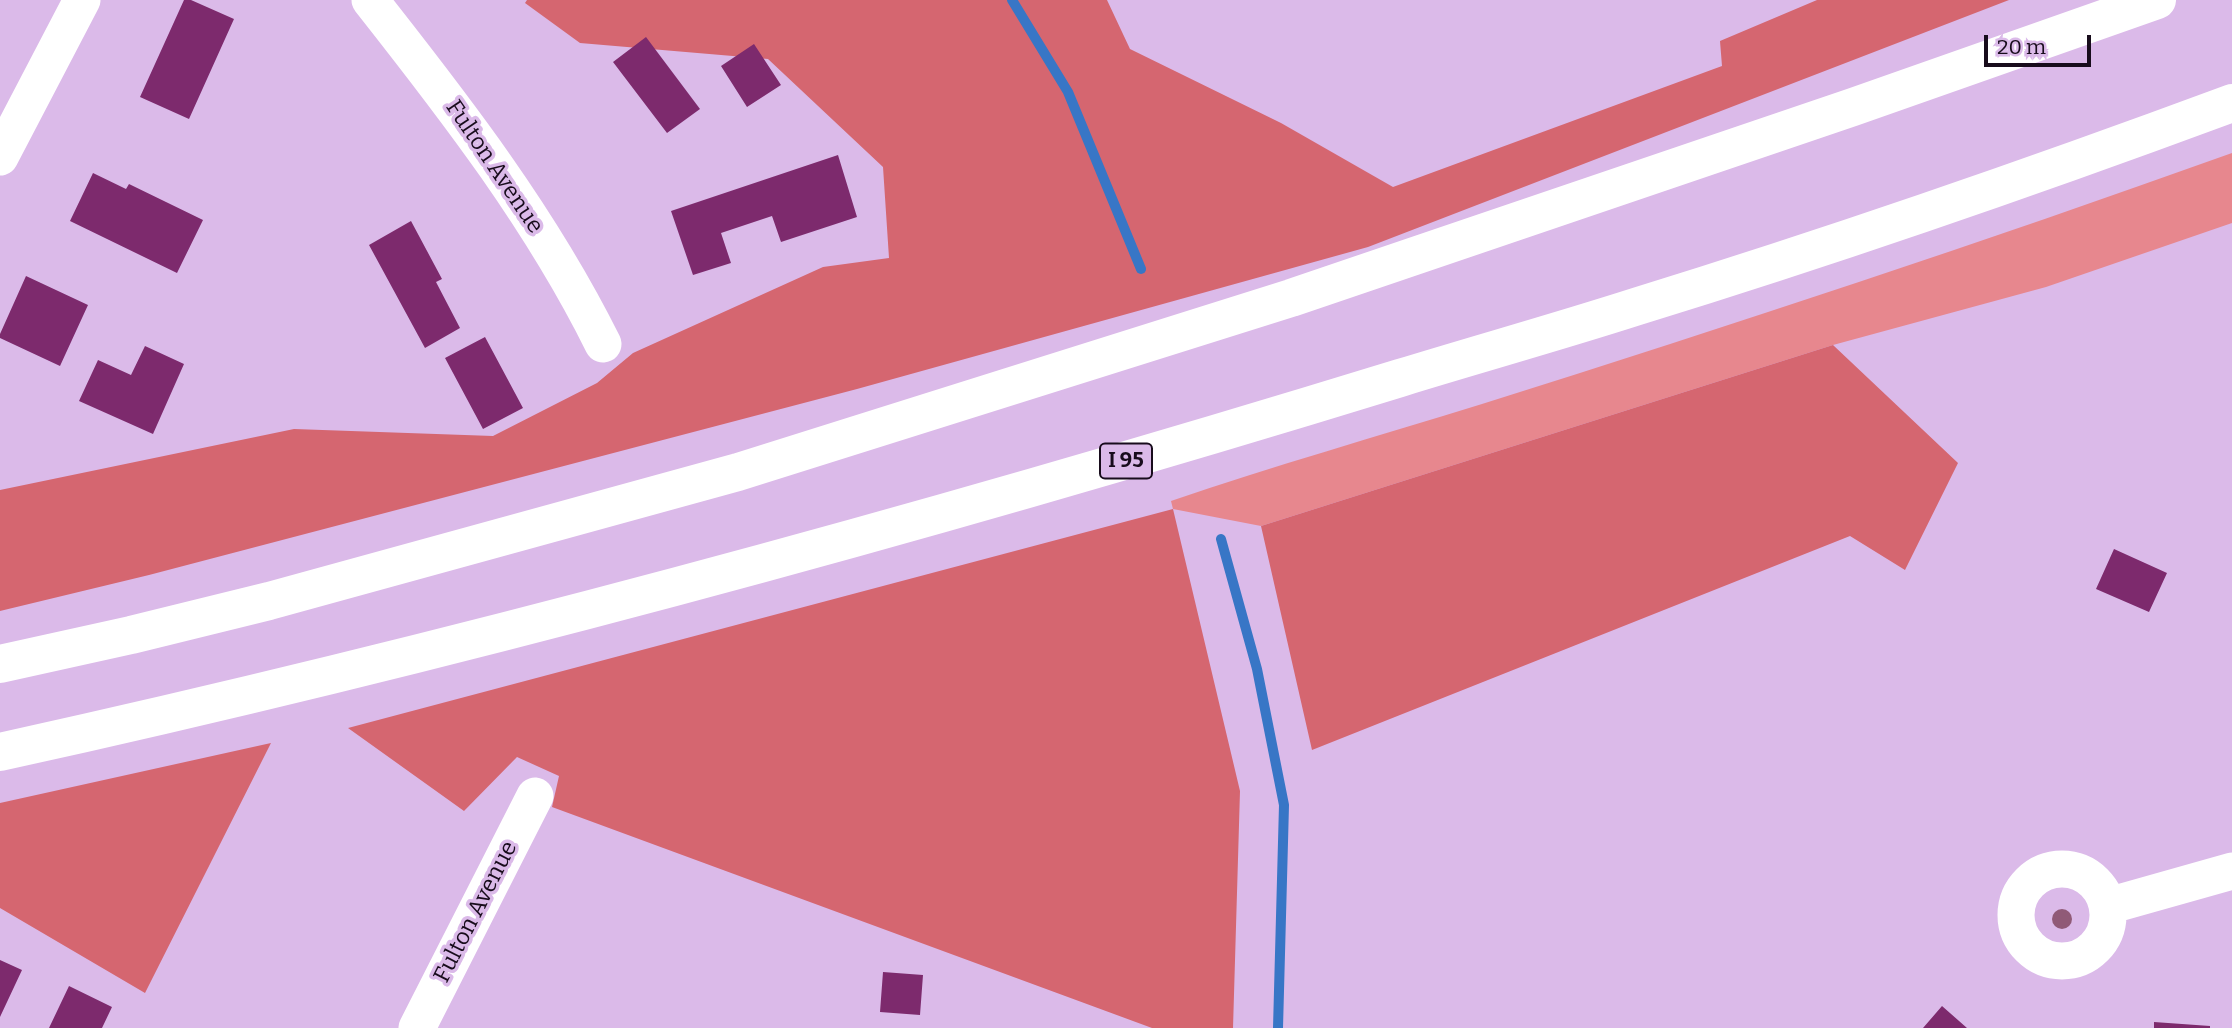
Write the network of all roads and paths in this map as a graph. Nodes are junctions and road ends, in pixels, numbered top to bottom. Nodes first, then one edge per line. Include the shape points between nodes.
1 (82, 0) edge
2 (369, 0) edge
3 (2157, 0) edge
4 (2232, 103) edge
5 (0, 157) edge
6 (603, 344) dead end
7 (0, 664) edge
8 (0, 752) edge
9 (535, 796) dead end
10 (2232, 872) edge
11 (2108, 906) dead end
12 (417, 1028) edge

1 - 5 street
2 - 6 street, Fulton Avenue via 492,158 583,303
3 - 7 highway via 1291,298 738,472 269,601
4 - 8 highway, I 95 via 1695,288 1028,489 541,622
9 - 12 street, Fulton Avenue
10 - 11 street

